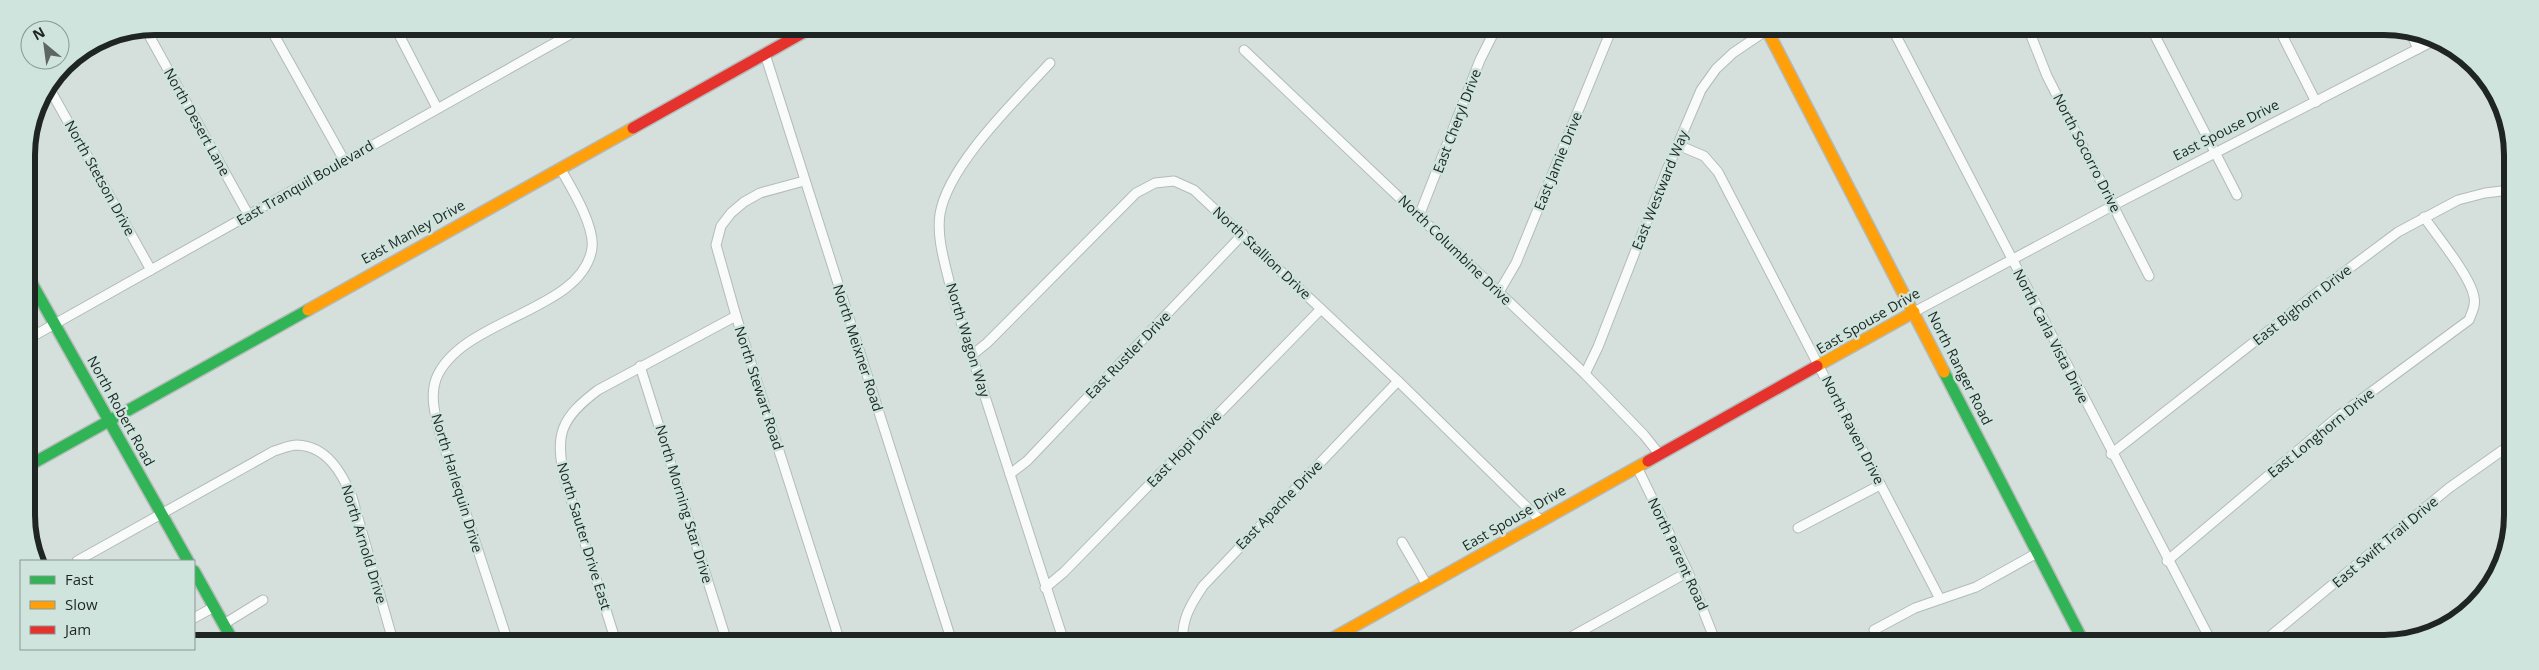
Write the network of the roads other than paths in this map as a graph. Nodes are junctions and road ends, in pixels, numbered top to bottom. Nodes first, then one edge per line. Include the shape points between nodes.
1 (149, 35) edge
2 (274, 35) edge
3 (400, 35) edge
4 (569, 35) edge
5 (799, 35) edge
6 (1492, 35) edge
7 (1609, 35) edge
8 (1758, 35) edge
9 (1770, 35) edge
10 (1896, 35) edge
11 (2031, 35) edge
12 (2155, 35) edge
13 (2282, 35) edge
14 (2413, 39) edge
15 (2429, 44) edge
16 (2418, 49) junction
17 (1244, 50) dead end
18 (765, 54) junction
19 (1050, 63) dead end
20 (52, 93) edge
21 (2316, 102) junction
22 (437, 108) junction
23 (1678, 145) junction
24 (2214, 153) junction
25 (344, 160) junction
26 (560, 168) junction
27 (804, 181) junction
28 (2504, 191) edge
29 (2238, 195) dead end
30 (2114, 205) junction
31 (249, 216) junction
32 (1419, 216) junction
33 (2424, 217) junction
34 (1243, 234) junction
35 (2011, 259) junction
36 (151, 270) junction
37 (2150, 276) dead end
38 (35, 289) edge
39 (1499, 292) junction
40 (1322, 309) junction
41 (1914, 312) junction
42 (736, 316) junction
43 (55, 325) junction
44 (35, 335) edge
45 (972, 355) junction
46 (640, 366) junction
47 (1820, 366) junction
48 (1584, 374) junction
49 (1398, 381) junction
50 (109, 420) junction
51 (2504, 449) edge
52 (2111, 454) junction
53 (1660, 455) junction
54 (35, 462) edge
55 (1637, 467) junction
56 (1010, 474) junction
57 (1880, 484) junction
58 (161, 514) junction
59 (1540, 520) junction
60 (1798, 528) dead end
61 (1402, 542) dead end
62 (2037, 553) junction
63 (79, 560) edge
64 (187, 560) edge
65 (2167, 562) junction
66 (1688, 572) junction
67 (195, 573) edge
68 (1427, 585) junction
69 (1045, 588) junction
70 (1940, 599) junction
71 (263, 600) dead end
72 (214, 607) junction
73 (195, 617) edge
74 (224, 624) junction
75 (1874, 630) dead end
76 (230, 635) edge
77 (391, 635) edge
78 (506, 635) edge
79 (614, 635) edge
80 (725, 635) edge
81 (838, 635) edge
82 (950, 635) edge
83 (1062, 635) edge
84 (1183, 635) edge
85 (1338, 635) edge
86 (1574, 635) edge
87 (1713, 635) edge
88 (2080, 635) edge
89 (2208, 635) edge
90 (2272, 635) edge

1 - 31 street, North Desert Lane
2 - 25 street
3 - 22 street
4 - 22 street, East Tranquil Boulevard
5 - 18 street, East Manley Drive
6 - 32 street, East Cheryl Drive
7 - 39 street, East Jamie Drive via 1516,264
8 - 23 street, East Westward Way via 1732,52 1716,69 1701,90
9 - 41 street, North Ranger Road
10 - 35 street, North Carla Vista Drive
11 - 30 street, North Socorro Drive via 2047,76
12 - 24 street
13 - 21 street
14 - 16 street
15 - 16 street, East Spouse Drive
16 - 21 street, East Spouse Drive
17 - 32 street, North Columbine Drive
18 - 26 street, East Manley Drive
18 - 27 street, North Meixner Road
19 - 45 street, North Wagon Way via 970,155 946,195 940,214 940,237 950,284
20 - 36 street, North Stetson Drive
21 - 24 street, East Spouse Drive
22 - 25 street, East Tranquil Boulevard
23 - 47 street, North Raven Drive via 1704,156 1718,172
23 - 48 street, East Westward Way via 1598,347
24 - 29 street
24 - 30 street, East Spouse Drive
25 - 31 street, East Tranquil Boulevard
26 - 50 street, East Manley Drive
26 - 78 street, North Harlequin Drive via 587,223 592,248 585,268 565,290 468,342 449,357 436,379 433,401 438,431
27 - 42 street, North Stewart Road via 760,193 731,213 721,226 716,245
27 - 82 street, North Meixner Road
28 - 33 street, East Bighorn Drive via 2458,200
30 - 35 street, East Spouse Drive
30 - 37 street, North Socorro Drive
31 - 36 street, East Tranquil Boulevard
32 - 39 street, North Columbine Drive
33 - 52 street, East Bighorn Drive via 2398,232 2323,288
33 - 65 street, East Longhorn Drive via 2474,296 2469,320 2340,415
34 - 40 street, North Stallion Drive
34 - 45 street, North Stallion Drive via 1194,190 1174,181 1155,183 1136,193
34 - 56 street, East Rustler Drive via 1027,461
35 - 41 street, East Spouse Drive
35 - 52 street, North Carla Vista Drive
36 - 43 street, East Tranquil Boulevard
38 - 43 street, North Robert Road
39 - 48 street, North Columbine Drive
40 - 49 street, North Stallion Drive
40 - 69 street, East Hopi Drive
41 - 47 street, East Spouse Drive
41 - 62 street, North Ranger Road
42 - 46 street, North Sauter Drive East
42 - 81 street, North Stewart Road
43 - 44 street, East Tranquil Boulevard
43 - 50 street, North Robert Road
45 - 56 street, North Wagon Way
46 - 79 street, North Sauter Drive East via 580,404 566,420 561,439 560,458 565,480
46 - 80 street, North Morning Star Drive
47 - 53 street, East Spouse Drive
47 - 57 street, North Raven Drive
48 - 53 street, North Columbine Drive
49 - 59 street, North Stallion Drive
49 - 84 street, East Apache Drive via 1203,586 1184,621
50 - 54 street, East Manley Drive
50 - 58 street, North Robert Road
51 - 90 street, East Swift Trail Drive via 2449,488
52 - 65 street, North Carla Vista Drive
53 - 55 street, East Spouse Drive
55 - 59 street, East Spouse Drive
55 - 66 street, North Parent Road
56 - 69 street, North Wagon Way
57 - 60 street
57 - 70 street, North Raven Drive
58 - 63 street, North Arnold Drive
58 - 64 street, North Robert Road
58 - 77 street, North Arnold Drive via 274,450 297,445 315,449 342,474 352,497
59 - 68 street, East Spouse Drive
61 - 68 street
62 - 70 street via 1976,587
62 - 88 street, North Ranger Road
65 - 89 street, North Carla Vista Drive
66 - 86 street
66 - 87 street, North Parent Road
67 - 72 street
68 - 85 street, East Spouse Drive
69 - 83 street, North Wagon Way
70 - 75 street
71 - 74 street
72 - 73 street
72 - 74 street
74 - 76 street

